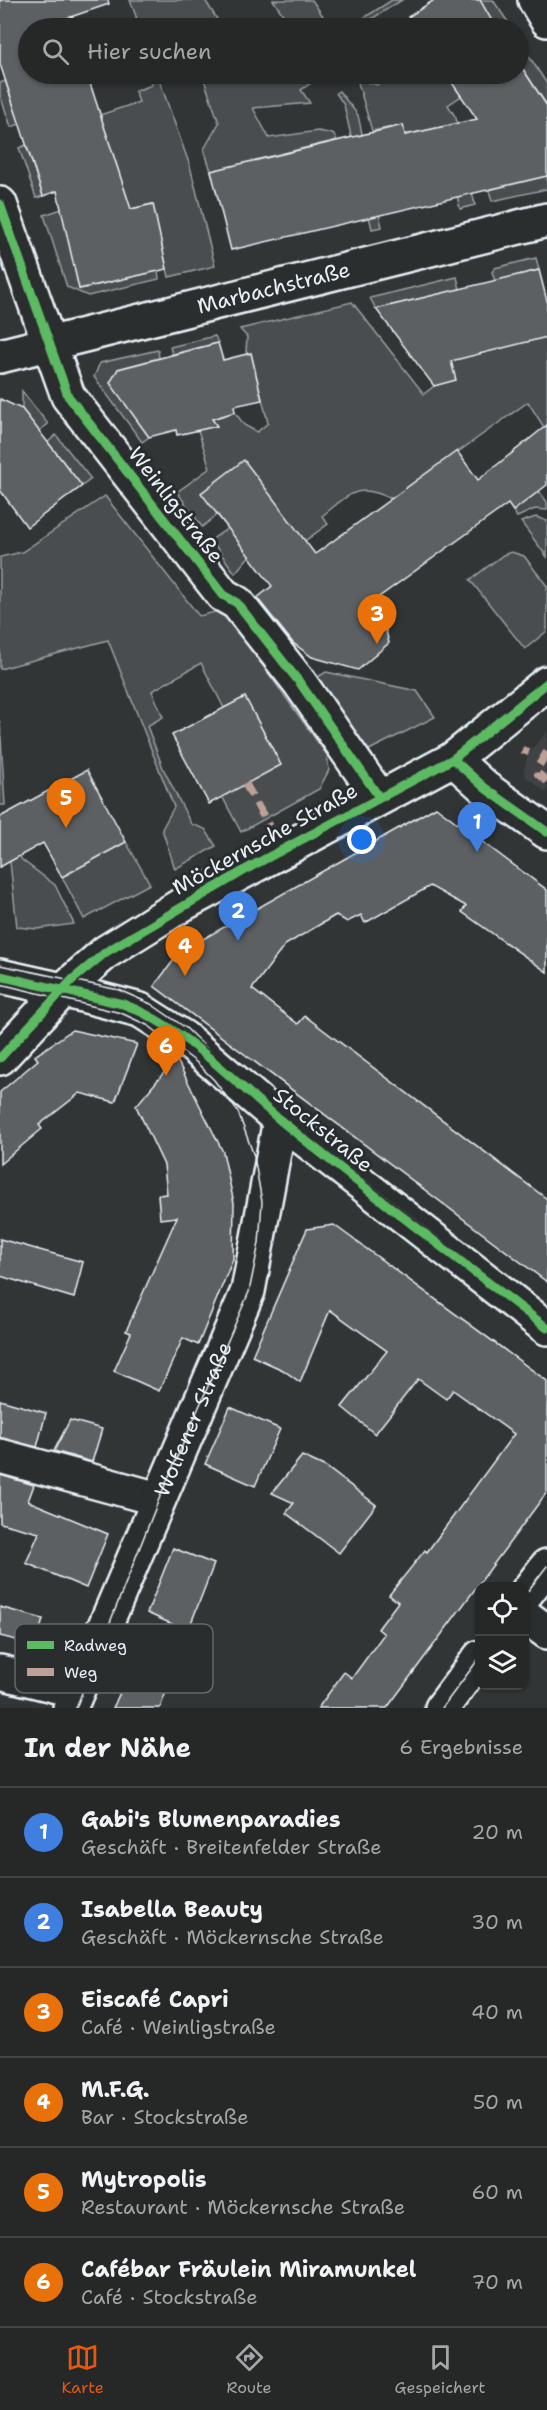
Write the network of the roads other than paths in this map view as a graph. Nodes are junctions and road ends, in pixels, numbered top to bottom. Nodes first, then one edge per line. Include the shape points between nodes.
1 (535, 0) edge
2 (547, 20) edge
3 (0, 204) edge
4 (547, 220) edge
5 (48, 346) junction
6 (0, 356) edge
7 (547, 683) edge
8 (453, 759) junction
9 (379, 797) junction
10 (547, 832) edge
11 (0, 976) edge
12 (63, 990) junction
13 (0, 1058) edge
14 (280, 1119) junction
15 (547, 1328) edge
16 (0, 1456) edge
17 (158, 1499) junction
18 (547, 1566) edge
19 (529, 1591) edge
20 (529, 1618) edge
21 (105, 1624) edge
22 (547, 1632) edge
23 (475, 1664) edge
24 (0, 1672) edge
25 (15, 1678) edge
26 (57, 1693) edge
27 (73, 1699) edge
28 (442, 1708) edge

1 - 2 street
3 - 5 street, Weinligstraße
4 - 5 street, Marbachstraße
5 - 6 street, Marbachstraße
5 - 9 street, Weinligstraße via 68,396 223,595 237,603 300,683
7 - 8 street, Möckernsche Straße
8 - 9 street, Möckernsche Straße
8 - 10 street via 485,788
9 - 12 street, Möckernsche Straße via 122,941 89,964
11 - 12 street, Stockstraße
12 - 13 street, Möckernsche Straße
12 - 14 street, Stockstraße via 140,1010 184,1038
14 - 15 street, Stockstraße
14 - 17 street, Wolfener Straße via 248,1292
16 - 17 street
17 - 21 street, Wolfener Straße
18 - 19 street
20 - 22 street
23 - 28 street
24 - 25 street
26 - 27 street

